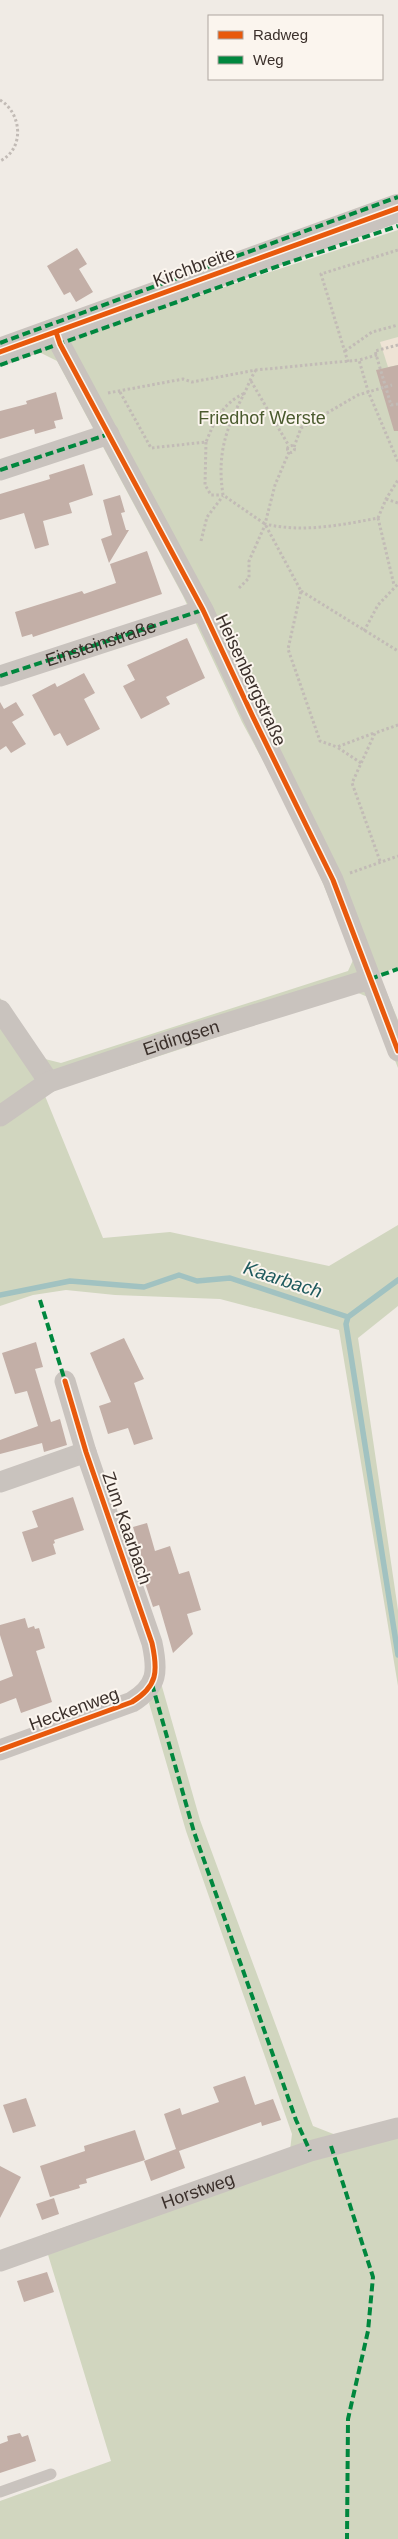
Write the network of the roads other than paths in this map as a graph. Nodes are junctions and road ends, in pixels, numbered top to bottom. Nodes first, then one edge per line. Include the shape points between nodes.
1 (398, 208) edge
2 (56, 332) junction
3 (0, 352) edge
4 (109, 434) junction
5 (0, 470) edge
6 (203, 610) junction
7 (0, 676) edge
8 (370, 979) junction
9 (0, 1010) edge
10 (398, 1051) edge
11 (50, 1082) junction
12 (0, 1116) edge
13 (65, 1381) dead end
14 (86, 1452) junction
15 (0, 1482) edge
16 (152, 1684) joint
17 (0, 1750) edge
18 (398, 2128) edge
19 (0, 2261) edge
20 (51, 2474) dead end
21 (0, 2492) edge

1 - 2 street, Kirchbreite
2 - 3 street, Kirchbreite
2 - 4 street, Heisenbergstraße
4 - 5 street
4 - 6 street, Heisenbergstraße
6 - 7 street, Einsteinstraße
6 - 8 street, Heisenbergstraße via 333,880
8 - 10 street, Heisenbergstraße
8 - 11 street, Eidingsen
9 - 11 street
11 - 12 street, Eidingsen
13 - 14 street, Zum Kaarbach
14 - 15 street
14 - 16 street, Zum Kaarbach via 152,1643 156,1661
16 - 17 street, Heckenweg via 132,1702
18 - 19 street, Horstweg via 310,2151
20 - 21 lane

